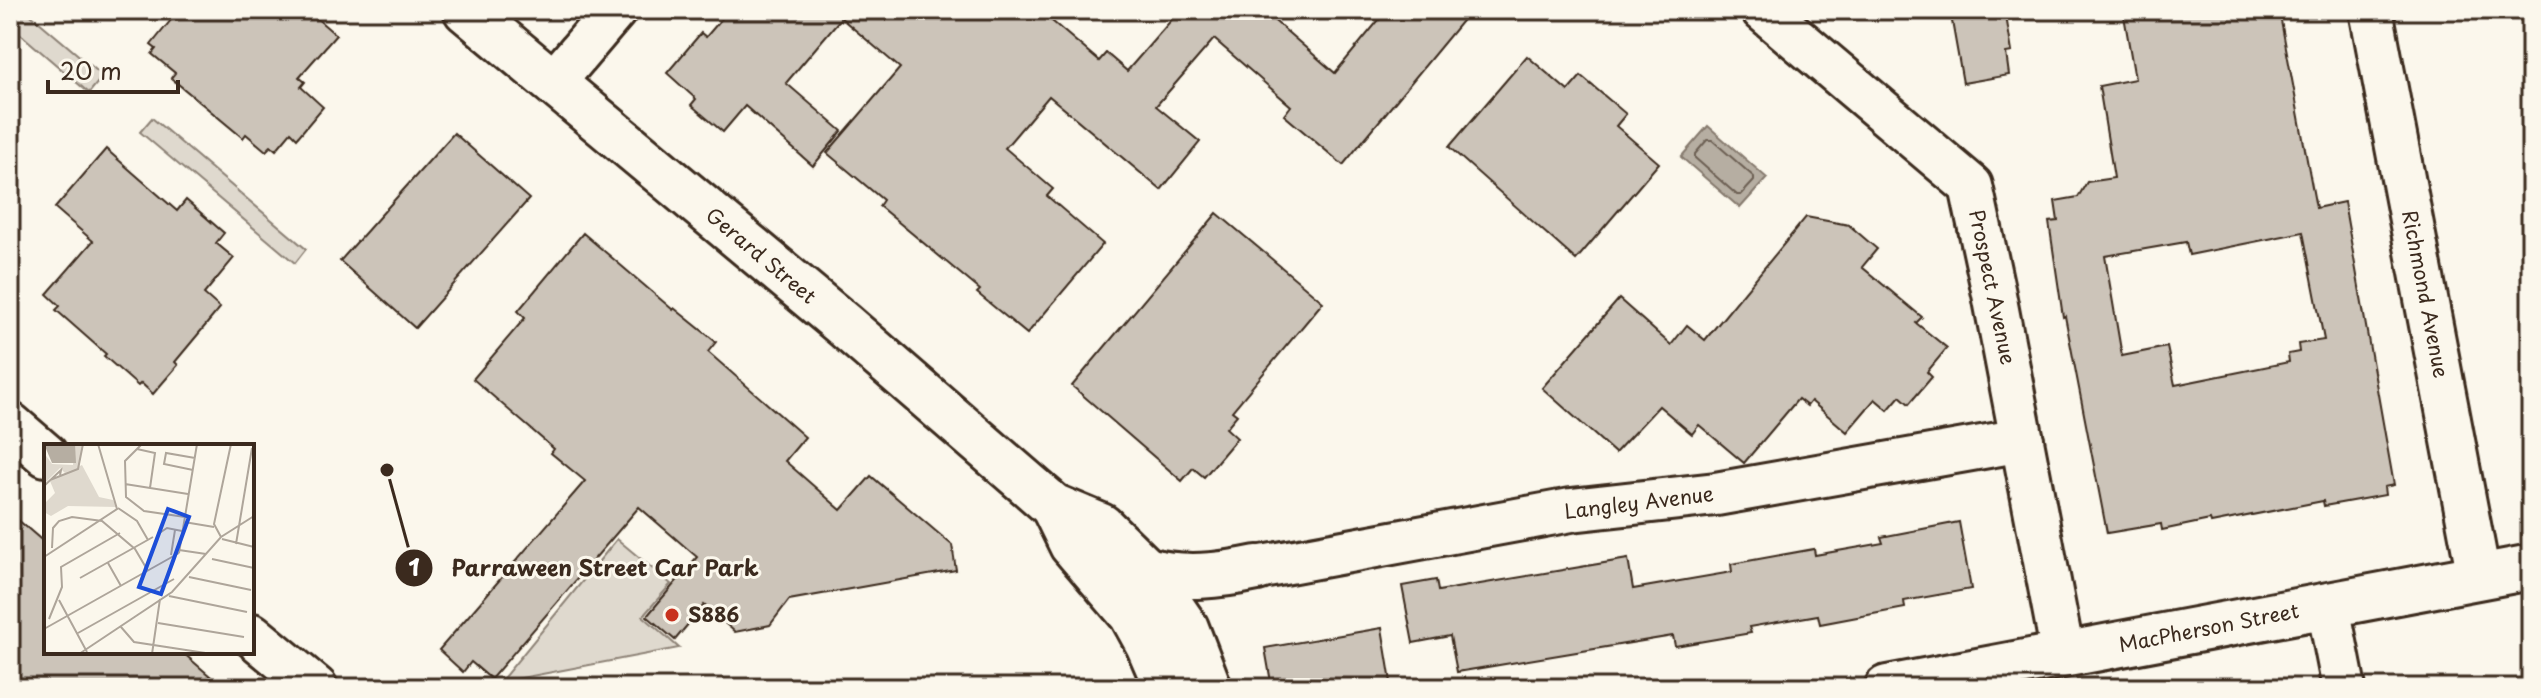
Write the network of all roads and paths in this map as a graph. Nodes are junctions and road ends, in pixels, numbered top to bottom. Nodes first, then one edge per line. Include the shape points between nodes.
1 (466, 10) edge
2 (615, 10) edge
3 (1763, 10) edge
4 (2371, 10) edge
5 (553, 83) junction
6 (10, 424) edge
7 (2022, 440) junction
8 (44, 453) edge
9 (1053, 506) junction
10 (2531, 567) edge
11 (1257, 568) joint
12 (1146, 570) junction
13 (2479, 577) junction
14 (2328, 606) junction
15 (254, 637) edge
16 (2063, 655) junction
17 (316, 688) edge
18 (1167, 688) edge
19 (1209, 688) edge
20 (1887, 688) edge
21 (2344, 688) edge

1 - 5 main road, Gerard Street
2 - 5 street
3 - 7 street, Prospect Avenue via 1971,186
4 - 13 street, Richmond Avenue
5 - 9 main road, Gerard Street
6 - 8 street
7 - 11 street, Langley Avenue via 1716,494 1571,510
7 - 16 street, Prospect Avenue
9 - 12 main road, Gerard Street via 1101,526
9 - 18 main road, Gerard Street via 1072,545 1132,615
10 - 13 main road, MacPherson Street
11 - 12 main road via 1201,577
12 - 19 main road, Gerard Street via 1186,628
13 - 14 main road, MacPherson Street
14 - 16 main road, MacPherson Street
14 - 21 street
15 - 17 street
16 - 20 main road, MacPherson Street

